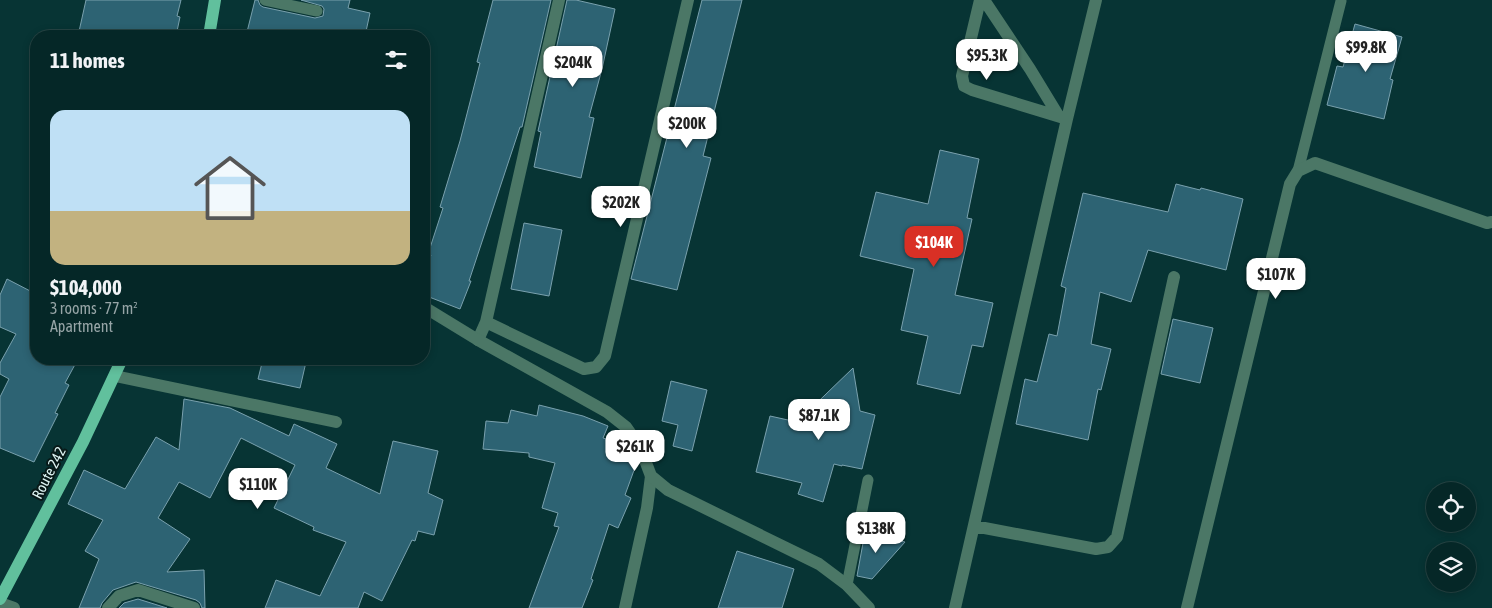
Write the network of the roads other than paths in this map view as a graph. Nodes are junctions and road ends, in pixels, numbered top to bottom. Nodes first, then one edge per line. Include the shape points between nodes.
1 (216, 0) edge
2 (265, 0) edge
3 (559, 0) edge
4 (688, 0) edge
5 (980, 0) edge
6 (984, 0) edge
7 (1096, 0) edge
8 (1341, 1) dead end
9 (317, 11) dead end
10 (210, 30) edge
11 (1063, 117) junction
12 (1298, 171) junction
13 (1492, 222) edge
14 (1174, 277) dead end
15 (430, 311) edge
16 (486, 322) junction
17 (478, 340) junction
18 (120, 365) edge
19 (116, 376) junction
20 (336, 422) dead end
21 (651, 476) junction
22 (868, 480) dead end
23 (974, 526) junction
24 (846, 585) junction
25 (3, 586) edge
26 (0, 601) edge
27 (14, 608) edge
28 (108, 608) edge
29 (194, 608) edge
30 (625, 608) edge
31 (868, 608) edge
32 (955, 608) edge
33 (1187, 608) edge

1 - 10 main road
2 - 9 lane
3 - 16 street
4 - 16 street via 605,356 596,367 584,369
5 - 11 street via 962,76 964,86
6 - 11 street
7 - 11 street
8 - 12 lane
11 - 23 street
12 - 13 street via 1315,163 1486,223
12 - 33 street via 1290,184
14 - 23 street via 1117,537 1108,547 1096,549
15 - 17 street
16 - 17 street
17 - 21 street via 607,412 626,427 640,447
18 - 19 main road, Route 242
19 - 20 street
19 - 25 main road, Route 242 via 50,506
21 - 24 street via 668,490 819,564
21 - 30 street
22 - 24 lane
23 - 32 street
24 - 31 street
25 - 26 main road, Route 242
26 - 27 street
28 - 29 street via 119,596 138,590

